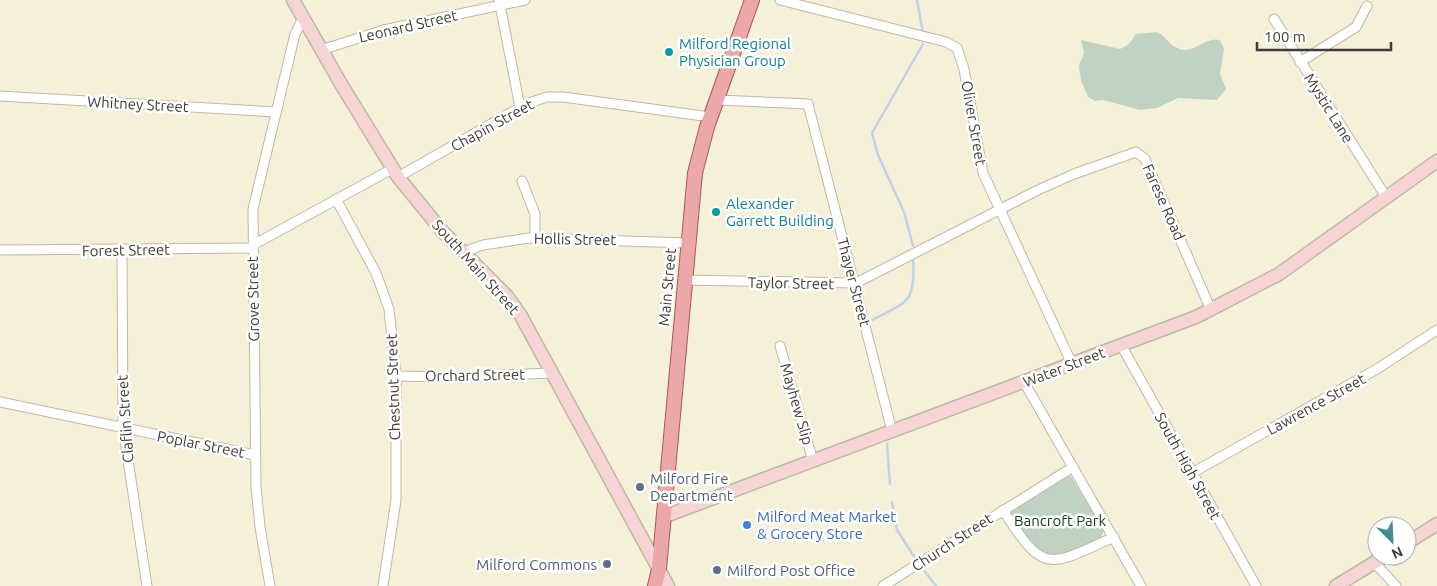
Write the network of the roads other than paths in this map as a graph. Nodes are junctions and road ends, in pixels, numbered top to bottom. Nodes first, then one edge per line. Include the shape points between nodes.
1 (293, 0) edge
2 (525, 0) edge
3 (752, 0) edge
4 (780, 0) edge
5 (500, 3) edge
6 (1367, 6) dead end
7 (303, 18) junction
8 (1274, 19) dead end
9 (321, 50) junction
10 (1300, 62) junction
11 (0, 96) edge
12 (717, 100) junction
13 (520, 107) junction
14 (276, 112) junction
15 (711, 117) junction
16 (1437, 161) edge
17 (395, 173) junction
18 (522, 181) dead end
19 (1386, 197) junction
20 (336, 199) junction
21 (1000, 208) junction
22 (535, 238) junction
23 (688, 243) junction
24 (253, 247) junction
25 (0, 250) edge
26 (122, 250) junction
27 (464, 252) junction
28 (684, 280) junction
29 (854, 283) junction
30 (1211, 310) junction
31 (1437, 330) edge
32 (780, 346) dead end
33 (1121, 346) junction
34 (1072, 364) junction
35 (553, 373) junction
36 (396, 376) junction
37 (1024, 382) junction
38 (0, 402) edge
39 (123, 427) junction
40 (892, 432) junction
41 (255, 454) junction
42 (813, 461) junction
43 (1072, 467) junction
44 (1192, 473) junction
45 (1003, 510) junction
46 (663, 517) junction
47 (1437, 524) edge
48 (1114, 537) junction
49 (1417, 537) edge
50 (1369, 566) edge
51 (1384, 566) edge
52 (659, 569) junction
53 (147, 586) edge
54 (270, 586) edge
55 (383, 586) edge
56 (655, 586) edge
57 (668, 586) edge
58 (884, 586) edge
59 (1141, 586) edge
60 (1256, 586) edge
61 (1336, 586) edge
62 (1396, 586) edge

1 - 7 street, South Main Street
2 - 5 street, Leonard Street
3 - 12 main road, Main Street
4 - 21 street, Oliver Street via 956,47 964,69 980,163
5 - 9 street, Leonard Street via 384,30
5 - 13 street
6 - 10 street via 1356,27
7 - 9 street, South Main Street
7 - 14 street, Grove Street via 295,34
8 - 10 street, Mystic Lane
9 - 17 street, South Main Street
10 - 19 street, Mystic Lane
11 - 14 street, Whitney Street
12 - 15 main road, Main Street
12 - 29 street, Thayer Street via 808,104
13 - 15 street, Chapin Street via 540,99 558,97
13 - 17 street, Chapin Street
14 - 24 street, Grove Street via 253,204
15 - 23 main road, Main Street via 696,168
16 - 19 street, Water Street
17 - 20 street, Forest Street
17 - 27 street, South Main Street via 442,232
18 - 22 street via 534,214
19 - 30 street, Water Street via 1279,274
20 - 24 street, Forest Street
20 - 36 street, Chestnut Street via 386,296
21 - 29 street, Taylor Street
21 - 30 street, Farese Road via 1071,175 1129,153 1141,154
21 - 34 street, Oliver Street
22 - 23 street, Hollis Street
22 - 27 street, Hollis Street via 490,243
23 - 28 main road, Main Street
24 - 26 street, Forest Street
24 - 41 street, Grove Street
25 - 26 street, Forest Street
26 - 39 street, Claflin Street
27 - 35 street, South Main Street via 521,316
28 - 29 street, Taylor Street
28 - 46 main road, Main Street
29 - 40 street, Thayer Street
30 - 33 street, Water Street
31 - 44 street, Lawrence Street via 1377,369
32 - 42 street, Mayhew Slip
33 - 34 street, Water Street
33 - 44 street, South High Street
34 - 37 street, Water Street
35 - 36 street, Orchard Street
35 - 52 street, South Main Street
36 - 55 street, Chestnut Street via 396,500
37 - 40 street, Water Street
37 - 43 street
38 - 39 street, Poplar Street
39 - 41 street, Poplar Street
39 - 53 street, Claflin Street
40 - 42 street, Water Street
41 - 54 street, Grove Street via 260,528
42 - 46 street, Water Street
43 - 45 street, Church Street
43 - 48 street
44 - 60 street, South High Street
45 - 48 street via 1031,550 1045,558 1063,559
45 - 58 street, Church Street
46 - 52 main road, Main Street
47 - 49 street
48 - 59 street
50 - 61 street
51 - 62 street
52 - 56 main road, Main Street
52 - 57 street, South Main Street

